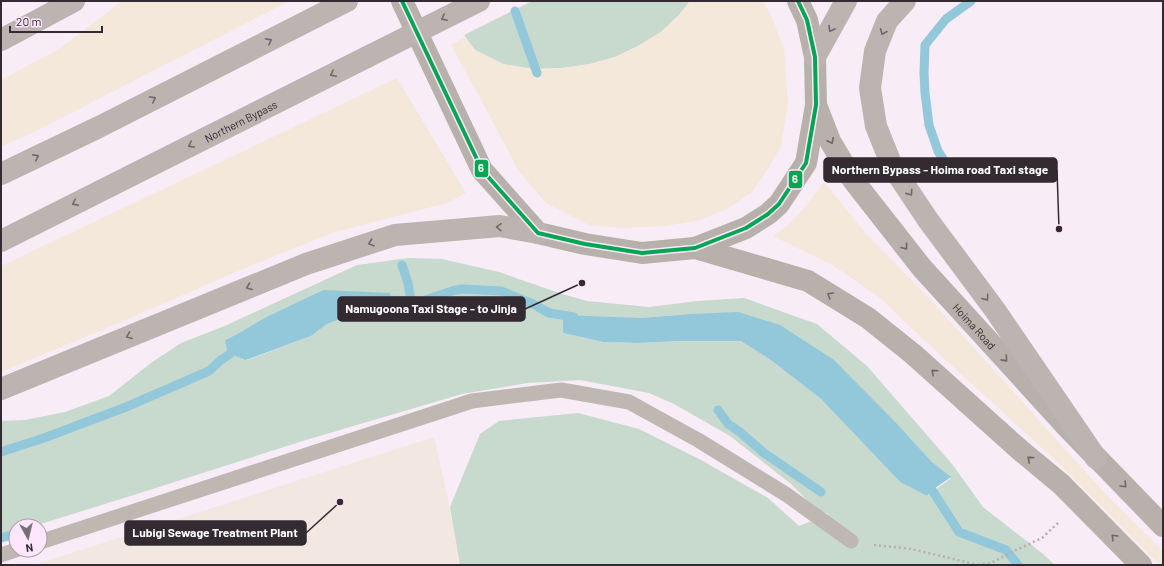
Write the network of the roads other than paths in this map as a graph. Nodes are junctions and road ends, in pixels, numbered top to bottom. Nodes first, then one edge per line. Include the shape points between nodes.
1 (74, 1) edge
2 (402, 1) edge
3 (479, 1) edge
4 (798, 1) edge
5 (846, 1) edge
6 (905, 1) edge
7 (344, 2) edge
8 (1, 40) edge
9 (815, 58) junction
10 (816, 105) junction
11 (1, 174) edge
12 (538, 233) junction
13 (1, 241) edge
14 (695, 248) junction
15 (1, 389) edge
16 (1096, 458) junction
17 (1163, 526) edge
18 (48, 539) edge
19 (851, 541) road end
20 (1141, 565) edge

1 - 8 highway
2 - 12 main road via 482,170
3 -> 13 highway, Northern Bypass, bridge
4 - 9 main road via 807,20
5 -> 9 highway
6 -> 16 highway via 888,21 875,51 870,88 876,126 892,166
11 -> 7 highway
9 - 10 main road
10 - 14 main road via 806,163 779,204 746,228
10 -> 16 main road, Hoima Road via 830,140 853,180 922,268
12 - 14 main road via 642,253
12 -> 15 highway via 500,226 396,235 306,264
20 -> 14 main road via 1060,484 914,354 868,318 808,281
16 -> 17 main road, Hoima Road
18 - 19 lane via 472,401 561,390 629,402 698,440 787,495

